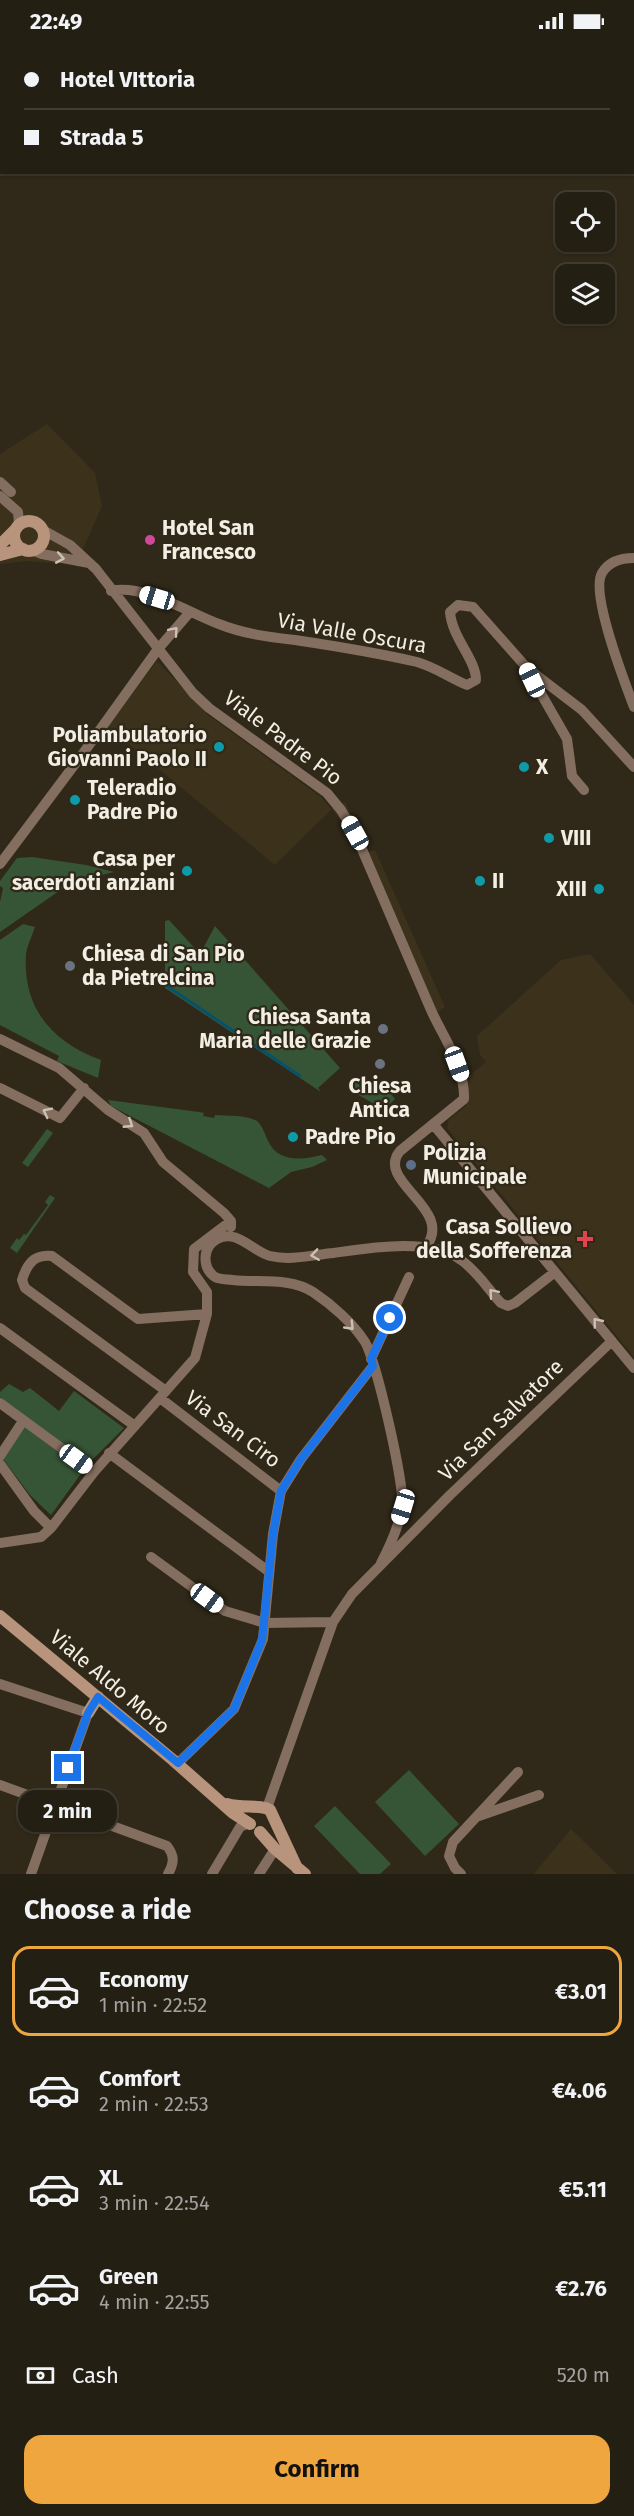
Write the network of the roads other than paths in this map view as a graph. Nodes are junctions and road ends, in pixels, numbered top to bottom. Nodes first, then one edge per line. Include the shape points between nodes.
1 (0, 482) edge
2 (5, 494) edge
3 (17, 527) junction
4 (43, 530) junction
5 (0, 544) edge
6 (28, 550) junction
7 (0, 555) edge
8 (634, 558) edge
9 (89, 563) junction
10 (111, 591) junction
11 (190, 612) junction
12 (158, 649) junction
13 (527, 668) junction
14 (634, 706) edge
15 (634, 767) edge
16 (584, 790) dead end
17 (0, 864) edge
18 (0, 1039) edge
19 (0, 1088) edge
20 (84, 1088) junction
21 (433, 1124) junction
22 (231, 1221) junction
23 (230, 1236) junction
24 (425, 1248) junction
25 (555, 1272) junction
26 (409, 1277) dead end
27 (207, 1314) junction
28 (0, 1329) edge
29 (612, 1341) junction
30 (372, 1363) junction
31 (634, 1368) edge
32 (163, 1394) junction
33 (0, 1403) edge
34 (23, 1420) junction
35 (135, 1426) junction
36 (109, 1453) junction
37 (0, 1456) edge
38 (0, 1464) edge
39 (94, 1472) junction
40 (281, 1491) junction
41 (51, 1528) junction
42 (0, 1542) edge
43 (150, 1557) dead end
44 (381, 1563) junction
45 (268, 1571) junction
46 (0, 1616) edge
47 (333, 1622) junction
48 (265, 1623) junction
49 (0, 1684) edge
50 (98, 1697) junction
51 (88, 1713) junction
52 (178, 1763) junction
53 (518, 1772) dead end
54 (0, 1785) edge
55 (539, 1795) dead end
56 (220, 1802) junction
57 (55, 1804) junction
58 (265, 1811) junction
59 (476, 1818) junction
60 (253, 1826) junction
61 (275, 1849) junction
62 (301, 1871) edge
63 (31, 1874) edge
64 (168, 1874) edge
65 (212, 1874) edge
66 (259, 1874) edge
67 (461, 1874) edge

1 - 2 street
2 - 3 street via 18,512
3 - 4 main road via 32,521
3 - 5 main road
3 - 6 main road via 15,542
4 - 6 main road via 43,541
4 - 9 street, Viale Padre Pio via 70,545
6 - 7 main road
6 -> 9 street
8 - 14 street via 608,566 599,583 607,627
9 - 10 street, Viale Padre Pio
10 - 11 street, Via Valle Oscura via 127,589
10 - 12 street, Viale Padre Pio
12 -> 11 street
11 - 13 street, Via Valle Oscura via 256,636 415,662 467,685 474,683 476,676 453,629 450,612 458,605 468,605
12 - 17 street
12 - 21 street, Viale Padre Pio via 209,708 327,793 355,833 462,1076 464,1099
13 - 15 street, Via Valle Oscura via 582,710
13 - 16 street via 567,739 572,776
18 - 20 street via 59,1068
20 -> 19 street via 60,1118
20 -> 22 street via 108,1110 144,1133 163,1162
21 - 24 street via 400,1151 394,1164 433,1224 434,1234
21 - 25 street
22 - 23 street
22 - 27 street via 194,1249 194,1272 207,1292
24 -> 23 street via 377,1247 291,1258 268,1256
23 -> 30 street via 217,1239 208,1249 206,1263 214,1276 286,1282 312,1291 351,1325 364,1341
25 -> 24 street via 508,1306 461,1260
29 -> 25 street
26 - 30 street
27 - 32 street via 195,1358
27 - 32 street, Via San Ciro via 138,1319 52,1256 33,1258 26,1269 22,1280 25,1288
28 - 35 street
29 - 31 street
29 - 44 street, Via San Salvatore
30 - 40 street
30 - 44 street via 397,1463 403,1507
32 - 35 street
32 - 40 street, Via San Ciro
33 - 34 street
34 - 37 street
34 - 39 street
35 - 36 street
36 - 39 street
36 - 45 street
38 - 41 street
39 - 41 street
40 - 45 street
41 - 42 street via 41,1537
43 - 48 street via 225,1611
44 - 47 street, Via San Salvatore
45 - 48 street
46 - 50 main road, Viale Aldo Moro
47 - 48 street
47 - 58 street, Via San Salvatore
48 - 52 street via 234,1709
49 - 51 street
50 - 51 main road
50 - 52 main road, Viale Aldo Moro
51 - 57 street
52 - 56 main road, Viale Aldo Moro
53 - 59 street
54 - 57 street
55 - 59 street
56 - 58 main road, Viale Aldo Moro
56 - 60 main road, Viale Aldo Moro
57 - 63 street
57 - 64 street via 167,1846 173,1854
58 - 60 main road via 249,1816
58 - 60 main road via 271,1827
58 - 62 main road, Viale Aldo Moro
59 - 67 street via 453,1842 449,1856
60 - 61 main road, Viale Aldo Moro
60 - 65 street via 240,1827
61 - 62 main road, Viale Aldo Moro
61 - 66 street

